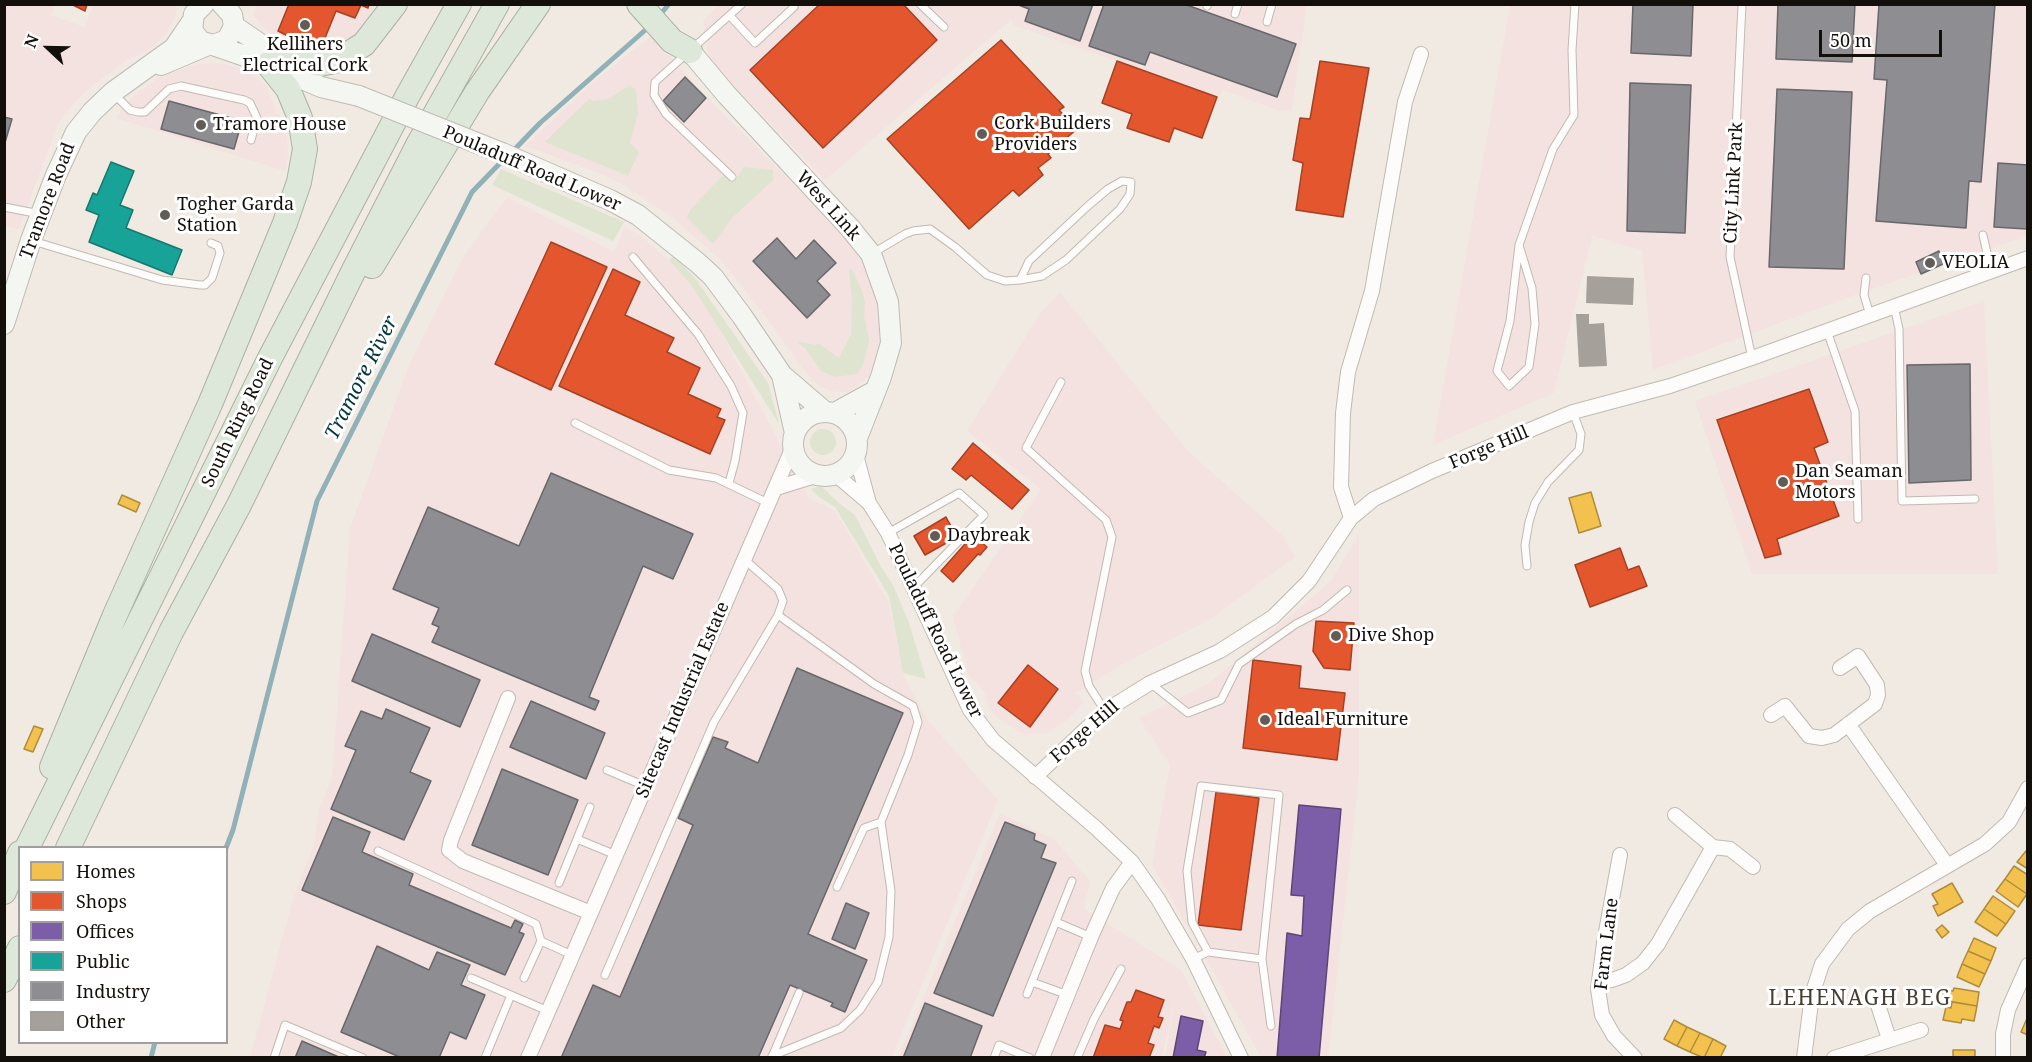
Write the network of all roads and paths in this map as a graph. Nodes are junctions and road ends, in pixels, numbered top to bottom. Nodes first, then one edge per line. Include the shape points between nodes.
1 (222, 4) edge
2 (395, 4) edge
3 (459, 4) edge
4 (497, 4) edge
5 (538, 4) edge
6 (639, 4) edge
7 (659, 4) edge
8 (742, 4) edge
9 (792, 4) edge
10 (920, 4) edge
11 (1238, 4) edge
12 (1272, 4) edge
13 (1575, 4) edge
14 (1742, 4) edge
15 (195, 12) edge
16 (1235, 14) dead end
17 (730, 16) junction
18 (235, 17) edge
19 (1267, 22) dead end
20 (944, 27) dead end
21 (210, 45) junction
22 (690, 51) junction
23 (1421, 54) dead end
24 (274, 60) junction
25 (144, 71) junction
26 (113, 92) junction
27 (251, 140) dead end
28 (732, 177) dead end
29 (4, 207) edge
30 (41, 214) junction
31 (1983, 235) dead end
32 (31, 240) junction
33 (211, 243) dead end
34 (1519, 245) junction
35 (871, 254) junction
36 (633, 257) dead end
37 (2028, 258) edge
38 (1991, 271) junction
39 (1866, 278) dead end
40 (1020, 280) junction
41 (1894, 306) junction
42 (1870, 315) junction
43 (4, 324) edge
44 (1827, 331) junction
45 (1752, 358) junction
46 (782, 375) junction
47 (1061, 382) dead end
48 (875, 391) junction
49 (287, 409) junction
50 (829, 412) junction
51 (1573, 412) junction
52 (575, 423) dead end
53 (794, 440) junction
54 (857, 446) junction
55 (826, 475) junction
56 (729, 483) junction
57 (776, 488) junction
58 (1975, 500) dead end
59 (768, 503) junction
60 (868, 503) junction
61 (1351, 518) junction
62 (1858, 519) dead end
63 (888, 533) junction
64 (744, 559) junction
65 (1527, 566) dead end
66 (914, 587) junction
67 (1347, 590) dead end
68 (778, 615) junction
69 (1840, 668) dead end
70 (1150, 683) junction
71 (508, 698) dead end
72 (1104, 711) junction
73 (1771, 715) dead end
74 (1848, 724) junction
75 (607, 771) dead end
76 (1035, 777) junction
77 (645, 786) junction
78 (2028, 788) edge
79 (590, 807) dead end
80 (1675, 815) dead end
81 (881, 822) junction
82 (577, 838) junction
83 (22, 846) edge
84 (28, 846) edge
85 (69, 846) edge
86 (1713, 847) junction
87 (378, 851) dead end
88 (616, 855) junction
89 (1620, 855) dead end
90 (18, 858) edge
91 (1132, 862) junction
92 (1947, 865) junction
93 (18, 867) edge
94 (1753, 867) dead end
95 (1072, 881) dead end
96 (559, 883) dead end
97 (837, 887) dead end
98 (4, 892) edge
99 (591, 913) junction
100 (1056, 922) junction
101 (1091, 937) junction
102 (541, 941) junction
103 (18, 952) edge
104 (1208, 952) junction
105 (572, 955) junction
106 (1193, 959) junction
107 (1262, 959) junction
108 (2028, 965) edge
109 (1121, 969) dead end
110 (605, 975) dead end
111 (471, 978) dead end
112 (524, 978) dead end
113 (4, 980) edge
114 (1599, 981) junction
115 (1032, 982) junction
116 (799, 993) dead end
117 (1027, 994) dead end
118 (510, 995) junction
119 (1068, 995) junction
120 (1878, 1005) dead end
121 (548, 1011) junction
122 (1271, 1026) dead end
123 (1921, 1030) dead end
124 (1889, 1039) junction
125 (772, 1057) edge
126 (274, 1058) edge
127 (363, 1058) edge
128 (485, 1058) edge
129 (528, 1058) edge
130 (994, 1058) edge
131 (1030, 1058) edge
132 (1042, 1058) edge
133 (1077, 1058) edge
134 (1241, 1058) edge
135 (1635, 1058) edge
136 (1804, 1058) edge
137 (1834, 1058) edge
138 (2003, 1058) edge

1 - 18 street
2 - 24 highway via 364,44 339,60 320,64
3 - 84 highway, South Ring Road via 276,348
4 - 49 highway, South Ring Road via 413,154
5 - 49 highway via 477,92
6 - 22 highway via 672,41
7 - 22 highway via 682,32
8 - 17 lane
9 - 17 lane via 794,7 755,43
10 - 20 lane
11 - 16 lane
12 - 19 lane
13 - 34 lane via 1575,115 1553,149
14 - 45 lane, City Link Park via 1730,257
15 - 21 street via 195,36
15 - 25 street, Tramore Road via 174,48
17 - 22 lane
18 - 21 street, Tramore Road via 227,40
18 - 24 street, Pouladuff Road Lower
21 - 24 street, Pouladuff Road Lower
21 - 25 street, Tramore Road
22 - 28 lane via 655,82 654,95 666,114
22 - 35 street, West Link
23 - 61 street via 1405,102 1372,291 1348,372 1341,487
24 - 46 street, Pouladuff Road Lower, bridge via 326,77 359,96 560,177 638,215 713,277
24 - 83 highway via 302,129 305,158 297,189 210,404 79,701
25 - 26 street, Tramore Road
26 - 27 lane via 130,110 138,112 145,112 169,89 181,86 244,100 257,118
26 - 30 street, Tramore Road via 83,122 70,142
29 - 30 lane
30 - 32 street, Tramore Road
31 - 38 lane
32 - 33 lane via 162,280 200,285 212,278 220,253 218,246
32 - 43 street, Tramore Road
34 - 34 lane via 1532,288 1535,324 1529,367 1509,386 1497,371 1510,321
35 - 40 lane via 905,234 930,230 987,275 1005,281
35 - 48 street, West Link via 885,291 891,324 888,359
36 - 56 lane via 698,334 731,386 742,413
37 - 38 street, Forge Hill
38 - 41 street, Forge Hill
39 - 42 lane via 1864,295
40 - 40 lane via 1029,261 1108,189 1122,181 1131,182 1131,194 1120,209 1066,260 1042,276
41 - 42 street, Forge Hill
41 - 58 lane via 1899,328 1902,501
42 - 44 street, Forge Hill
44 - 45 street, Forge Hill
44 - 62 lane via 1855,411
45 - 51 street, Forge Hill via 1670,386
46 - 50 street, Pouladuff Road Lower
46 - 53 street, Pouladuff Road Lower
47 - 72 lane via 1026,448 1106,520 1112,537 1085,671
48 - 50 street
48 - 54 street, West Link
49 - 85 highway, South Ring Road via 171,632
50 - 53 street via 806,418
50 - 54 street, Pouladuff Road Lower via 850,422
51 - 61 street, Forge Hill via 1432,471 1374,499
51 - 65 lane via 1581,434 1579,450 1548,482 1535,503 1525,545
52 - 56 lane via 669,470
53 - 55 street, Pouladuff Road Lower via 801,465
53 - 57 street, Sitecast Industrial Estate
54 - 55 street via 851,463
54 - 60 street, Pouladuff Road Lower
55 - 57 street
55 - 60 street, Pouladuff Road Lower
56 - 59 lane
57 - 59 street, Sitecast Industrial Estate
59 - 64 street, Sitecast Industrial Estate
60 - 63 street, Pouladuff Road Lower
61 - 70 street, Forge Hill via 1309,581 1273,617 1220,651
63 - 66 street, Pouladuff Road Lower
63 - 66 lane via 959,493 984,515
64 - 68 lane via 778,589 783,601
64 - 77 street, Sitecast Industrial Estate
66 - 76 street, Pouladuff Road Lower via 970,710 993,740
67 - 70 lane via 1239,664 1221,700 1188,713
68 - 81 lane via 874,684 913,706 918,722
68 - 110 lane via 714,722
69 - 74 street via 1858,656 1877,685 1875,704
70 - 72 street, Forge Hill
71 - 99 street via 450,850 463,861
72 - 76 street, Forge Hill
73 - 74 street via 1785,706 1809,736 1822,738
74 - 92 street
75 - 77 lane
76 - 91 street, Pouladuff Road Lower
77 - 88 street, Sitecast Industrial Estate
78 - 92 street via 2009,822 1984,844
79 - 82 lane
80 - 86 street
81 - 97 lane via 864,828
81 - 125 lane via 891,891 890,937 878,982 861,1010 841,1028
82 - 88 lane
82 - 96 lane
86 - 94 street via 1730,849
86 - 114 street via 1658,944 1643,963 1626,975
87 - 102 lane via 536,924
88 - 99 street, Sitecast Industrial Estate
89 - 114 street, Farm Lane
90 - 98 highway
91 - 101 street via 1113,888
91 - 106 street, Pouladuff Road Lower
92 - 136 street via 1870,910 1848,929 1822,964 1812,995
93 - 98 highway
95 - 100 lane
99 - 105 street, Sitecast Industrial Estate
100 - 101 lane
100 - 115 lane
101 - 119 street
102 - 105 lane
102 - 112 lane
103 - 113 highway
104 - 106 lane
104 - 107 lane
104 - 107 lane via 1192,922 1187,871 1201,786 1279,795
105 - 121 street, Sitecast Industrial Estate
106 - 134 street, Pouladuff Road Lower
107 - 122 lane
108 - 138 street via 2008,1010
109 - 133 lane
111 - 118 lane
114 - 135 street, Farm Lane via 1602,1015 1614,1036
115 - 117 lane
115 - 119 lane
116 - 125 lane
118 - 121 lane
118 - 128 lane
119 - 132 street
120 - 124 street
121 - 129 street, Sitecast Industrial Estate
123 - 124 street
124 - 137 street
126 - 127 lane via 285,1025
130 - 131 lane via 999,1045

